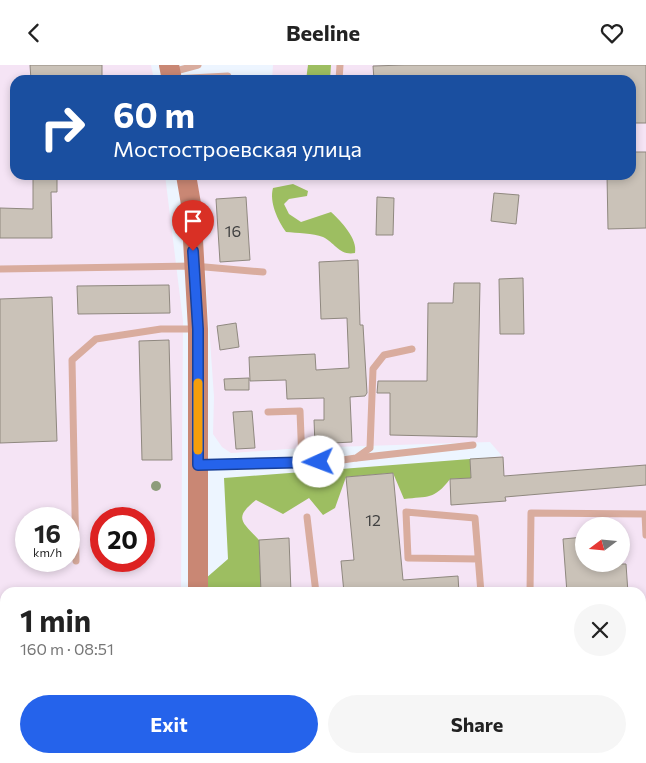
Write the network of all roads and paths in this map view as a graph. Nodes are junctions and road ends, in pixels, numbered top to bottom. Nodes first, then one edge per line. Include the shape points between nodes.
1 (198, 65) edge
2 (171, 74) edge
3 (200, 75) edge
4 (187, 180) edge
5 (194, 267) junction
6 (0, 269) edge
7 (263, 272) dead end
8 (198, 329) junction
9 (412, 349) dead end
10 (268, 413) dead end
11 (473, 445) dead end
12 (356, 458) junction
13 (302, 462) junction
14 (198, 465) junction
15 (75, 507) edge
16 (308, 517) dead end
17 (646, 535) edge
18 (478, 559) junction
19 (198, 587) edge
20 (315, 587) edge
21 (480, 587) edge
22 (530, 587) edge

1 - 2 lane
2 - 3 lane
4 - 5 main road
5 - 6 lane
5 - 7 lane
5 - 8 main road
8 - 14 main road
8 - 15 lane via 161,329 96,339 72,361
9 - 12 lane via 384,355 373,369 370,448
10 - 13 lane via 300,411
11 - 12 lane
12 - 13 lane
13 - 14 lane
14 - 19 main road
16 - 20 lane
17 - 22 lane via 645,514 530,513
18 - 18 lane via 475,518 406,512 408,558
18 - 21 lane

